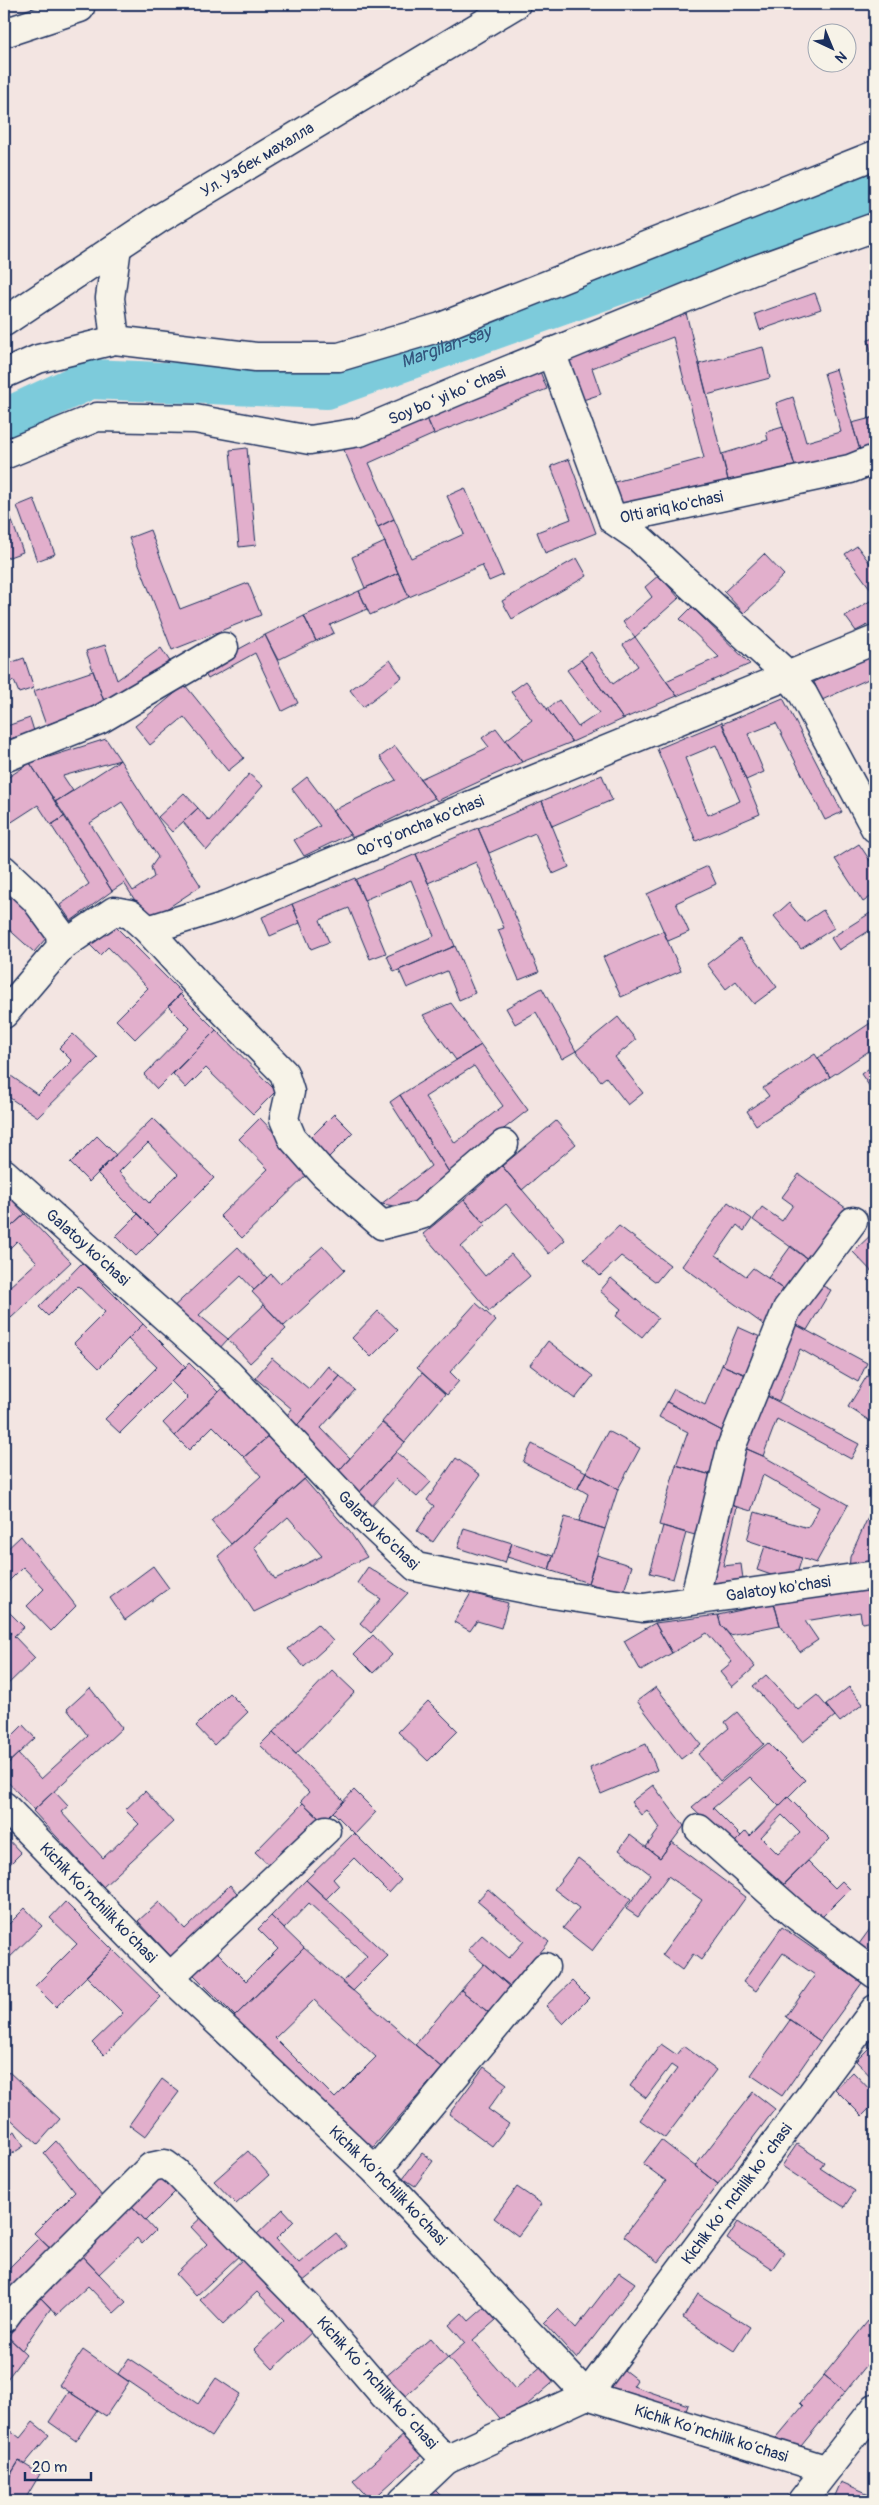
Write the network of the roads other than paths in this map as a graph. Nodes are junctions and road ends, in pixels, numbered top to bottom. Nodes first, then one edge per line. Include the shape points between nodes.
1 (516, 4) edge
2 (80, 8) dead end
3 (4, 34) edge
4 (875, 155) edge
5 (875, 227) edge
6 (117, 247) junction
7 (4, 322) edge
8 (115, 340) junction
9 (551, 352) junction
10 (4, 374) edge
11 (4, 455) edge
12 (875, 459) edge
13 (613, 520) junction
14 (875, 640) edge
15 (224, 647) dead end
16 (787, 674) junction
17 (4, 758) edge
18 (875, 828) edge
19 (4, 870) edge
20 (148, 930) junction
21 (61, 947) junction
22 (4, 1014) edge
23 (504, 1144) dead end
24 (4, 1172) edge
25 (853, 1221) dead end
26 (875, 1575) edge
27 (694, 1600) junction
28 (4, 1806) edge
29 (699, 1829) dead end
30 (326, 1830) dead end
31 (545, 1967) dead end
32 (875, 1974) edge
33 (170, 1977) junction
34 (875, 2009) edge
35 (376, 2171) junction
36 (4, 2318) edge
37 (587, 2395) junction
38 (875, 2408) edge
39 (446, 2460) junction
40 (826, 2469) junction
41 (403, 2501) edge
42 (802, 2501) edge

1 - 6 street, Ул. Узбек махалла
2 - 3 street
4 - 8 street via 441,327 340,357 256,357
5 - 9 street, Soy boʻyi koʻchasi via 752,271
6 - 7 street, Ул. Узбек махалла
6 - 8 street via 110,298
8 - 10 street via 38,359
9 - 11 street, Soy boʻyi koʻchasi via 360,432 310,440 194,419 97,417
9 - 13 street, Olti ariq ko'chasi
12 - 13 street, Olti ariq ko'chasi via 850,469
13 - 16 street via 639,538
14 - 16 street, Qo‘rg‘oncha ko‘chasi
15 - 17 street via 99,720
16 - 18 street via 803,694
16 - 20 street, Qo‘rg‘oncha ko‘chasi via 227,905
19 - 21 street via 35,900 60,932
20 - 21 street via 130,914 114,911
20 - 23 street via 284,1073 290,1092 284,1119 292,1138 324,1174 382,1225 421,1215
21 - 22 street
24 - 27 street, Galatoy ko'chasi via 229,1374 362,1516 416,1567 546,1594 643,1608
25 - 27 street via 787,1309 732,1445
26 - 27 street, Galatoy ko'chasi
28 - 33 street, Kichik Ko‘nchilik ko‘chasi
29 - 32 street via 797,1916
30 - 33 street
31 - 35 street
33 - 35 street, Kichik Ko‘nchilik ko‘chasi
34 - 37 street, Kichik Koʻnchilik koʻchasi
35 - 37 street, Kichik Ko‘nchilik ko‘chasi
36 - 39 street, Kichik Koʻnchilik koʻchasi via 107,2208 151,2167 165,2164 311,2310 383,2394
37 - 39 street, Kichik Koʻnchilik koʻchasi
37 - 40 street, Kichik Ko‘nchilik ko‘chasi
38 - 40 street
39 - 41 street
40 - 42 street

